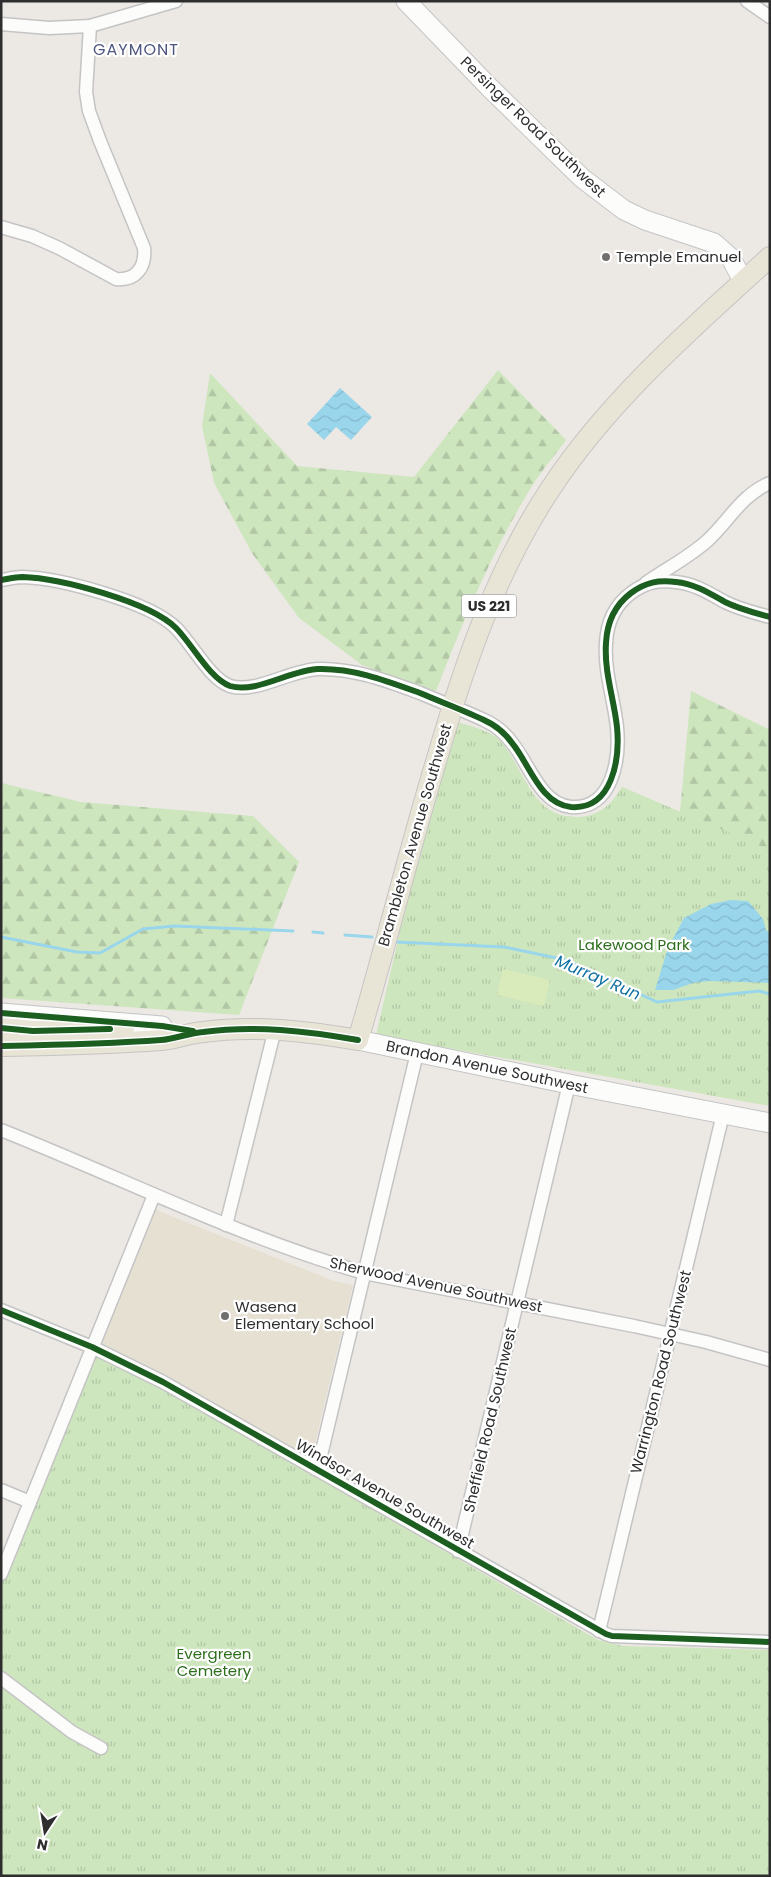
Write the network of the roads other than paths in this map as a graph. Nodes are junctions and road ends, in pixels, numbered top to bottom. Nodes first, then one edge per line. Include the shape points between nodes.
1 (176, 1) edge
2 (406, 1) edge
3 (747, 1) edge
4 (770, 17) edge
5 (1, 24) edge
6 (90, 26) junction
7 (1, 227) edge
8 (770, 256) edge
9 (743, 281) junction
10 (770, 483) edge
11 (1, 580) edge
12 (644, 584) junction
13 (770, 617) edge
14 (452, 706) junction
15 (1, 1013) edge
16 (162, 1026) junction
17 (1, 1028) edge
18 (275, 1029) junction
19 (202, 1032) junction
20 (358, 1040) junction
21 (1, 1046) edge
22 (417, 1052) junction
23 (569, 1084) junction
24 (724, 1114) junction
25 (770, 1123) edge
26 (1, 1130) edge
27 (154, 1194) junction
28 (226, 1225) junction
29 (364, 1273) junction
30 (517, 1304) junction
31 (1, 1310) edge
32 (670, 1334) junction
33 (92, 1347) junction
34 (770, 1360) edge
35 (316, 1469) junction
36 (1, 1490) edge
37 (30, 1502) junction
38 (458, 1551) junction
39 (1, 1574) edge
40 (599, 1631) junction
41 (770, 1642) edge
42 (1, 1678) edge
43 (101, 1748) dead end

1 - 6 street
2 - 9 main road, Persinger Road Southwest via 582,178 624,210 644,220 714,243 731,258
3 - 4 street
5 - 6 street via 50,28
6 - 7 street via 86,92 89,111 144,248 143,265 133,277 116,280 60,248
8 - 9 main road, Brambleton Avenue Southwest / US 221
9 - 14 main road, Brambleton Avenue Southwest / US 221 via 624,395 552,486 504,571
10 - 12 street via 742,501 696,550
11 - 14 street via 21,577 48,581 128,600 174,625 218,678 232,686 253,687 296,672 333,669 380,678
12 - 13 street via 675,582 692,585 726,603
12 - 14 street via 618,605 608,630 607,671 618,747 610,784 600,798 572,807 554,801 542,790 503,732
14 - 20 main road, Brambleton Avenue Southwest / US 221
15 - 16 main road, Brandon Avenue Southwest
16 - 17 main road, Brandon Avenue Southwest via 33,1031
16 - 19 main road, Brandon Avenue Southwest
18 - 19 main road, Brandon Avenue Southwest
18 - 20 main road, Brandon Avenue Southwest
18 - 28 street
19 - 21 main road, Brandon Avenue Southwest via 164,1040
20 - 22 main road, Brandon Avenue Southwest
22 - 23 main road, Brandon Avenue Southwest
22 - 29 street
23 - 24 main road, Brandon Avenue Southwest
23 - 30 street, Sheffield Road Southwest
24 - 25 main road, Brandon Avenue Southwest
24 - 32 street, Warrington Road Southwest
26 - 27 street, Sherwood Avenue Southwest
27 - 28 street, Sherwood Avenue Southwest
27 - 33 street
28 - 29 street, Sherwood Avenue Southwest via 293,1251
29 - 30 street, Sherwood Avenue Southwest
29 - 35 street
30 - 32 street, Sherwood Avenue Southwest
30 - 38 street, Sheffield Road Southwest
31 - 33 street, Windsor Avenue Southwest
32 - 34 street, Sherwood Avenue Southwest
32 - 40 street, Warrington Road Southwest
33 - 35 street, Windsor Avenue Southwest via 162,1382
33 - 37 street
35 - 38 street, Windsor Avenue Southwest
36 - 37 street
37 - 39 street
38 - 40 street, Windsor Avenue Southwest
40 - 41 street, Windsor Avenue Southwest via 612,1636
42 - 43 street via 72,1732

